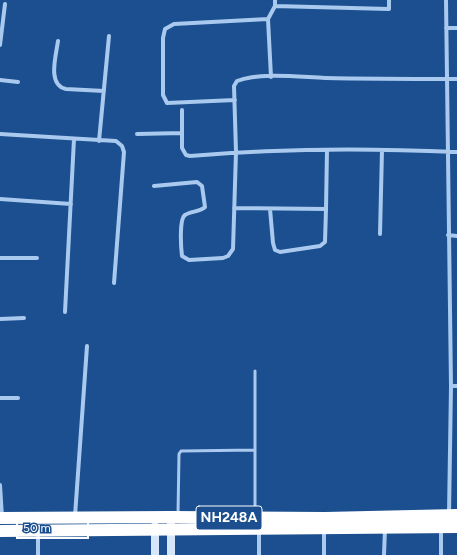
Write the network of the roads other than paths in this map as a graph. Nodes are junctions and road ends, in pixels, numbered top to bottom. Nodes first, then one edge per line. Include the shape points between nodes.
1 (275, 0) edge
2 (389, 0) edge
3 (446, 0) edge
4 (5, 4) dead end
5 (275, 6) junction
6 (268, 19) junction
7 (446, 28) junction
8 (457, 28) edge
9 (109, 36) dead end
10 (58, 41) dead end
11 (0, 45) edge
12 (271, 77) junction
13 (446, 79) junction
14 (457, 79) edge
15 (0, 80) edge
16 (18, 82) dead end
17 (104, 91) junction
18 (234, 100) junction
19 (182, 110) dead end
20 (182, 133) junction
21 (0, 134) edge
22 (137, 134) dead end
23 (74, 139) junction
24 (99, 141) junction
25 (328, 150) junction
26 (382, 150) junction
27 (236, 152) junction
28 (447, 152) junction
29 (457, 152) edge
30 (154, 186) dead end
31 (0, 199) edge
32 (71, 204) junction
33 (234, 208) junction
34 (270, 209) junction
35 (326, 209) junction
36 (380, 234) dead end
37 (448, 235) junction
38 (457, 236) edge
39 (0, 258) edge
40 (37, 258) dead end
41 (114, 283) dead end
42 (66, 312) dead end
43 (24, 318) dead end
44 (0, 319) edge
45 (87, 346) dead end
46 (255, 371) dead end
47 (450, 386) junction
48 (457, 386) edge
49 (0, 398) edge
50 (18, 398) dead end
51 (255, 450) junction
52 (0, 485) edge
53 (453, 515) edge
54 (154, 517) junction
55 (175, 517) junction
56 (1, 518) edge
57 (75, 518) junction
58 (257, 524) junction
59 (457, 527) edge
60 (441, 528) junction
61 (324, 529) junction
62 (385, 529) junction
63 (155, 530) junction
64 (175, 530) junction
65 (0, 531) edge
66 (38, 531) junction
67 (38, 555) edge
68 (155, 555) edge
69 (171, 555) edge
70 (259, 555) edge
71 (324, 555) edge
72 (384, 555) edge
73 (441, 555) edge

1 - 5 street
2 - 5 street via 389,9
3 - 7 street
4 - 11 street
5 - 6 street
6 - 12 street
6 - 18 street via 174,24 165,29 163,95 167,103
7 - 8 street
7 - 13 street
9 - 17 street
10 - 17 street via 54,78 56,84 66,89
12 - 13 street
12 - 18 street via 244,78 237,81 234,86
13 - 14 street
13 - 28 street
15 - 16 street
17 - 24 street
18 - 27 street
19 - 20 street
20 - 22 street
20 - 27 street via 182,148 186,155
21 - 23 street
23 - 24 street
23 - 32 street
24 - 41 street via 116,141 124,152
25 - 26 street
25 - 27 street
25 - 35 street
26 - 28 street
26 - 36 street
27 - 33 street
28 - 29 street
28 - 37 street
30 - 33 street via 197,182 202,186 206,207 186,214 181,220 182,256 189,260 228,256 233,249
31 - 32 street
32 - 42 street
33 - 34 street
34 - 35 street
34 - 35 street via 272,243 275,250 280,252 320,246 325,242
37 - 38 street
37 - 47 street
39 - 40 street
43 - 44 street
45 - 57 street
46 - 51 lane
47 - 48 street
47 - 53 street
49 - 50 street
51 - 55 lane via 181,451
51 - 58 lane
52 - 56 street
53 - 58 highway, NH248A
54 - 55 highway, NH248A
54 - 57 highway, NH248A
54 - 63 street
55 - 58 highway, NH248A
55 - 64 street
56 - 57 highway, NH248A
58 - 61 highway, NH248A
58 - 64 highway, NH248A
58 - 70 street
59 - 60 highway, NH248A
60 - 62 highway, NH248A
60 - 73 street
61 - 62 highway, NH248A
61 - 71 street
62 - 72 street
63 - 64 highway, NH248A
63 - 66 highway, NH248A
63 - 68 street
64 - 69 street
65 - 66 highway, NH248A
66 - 67 street

